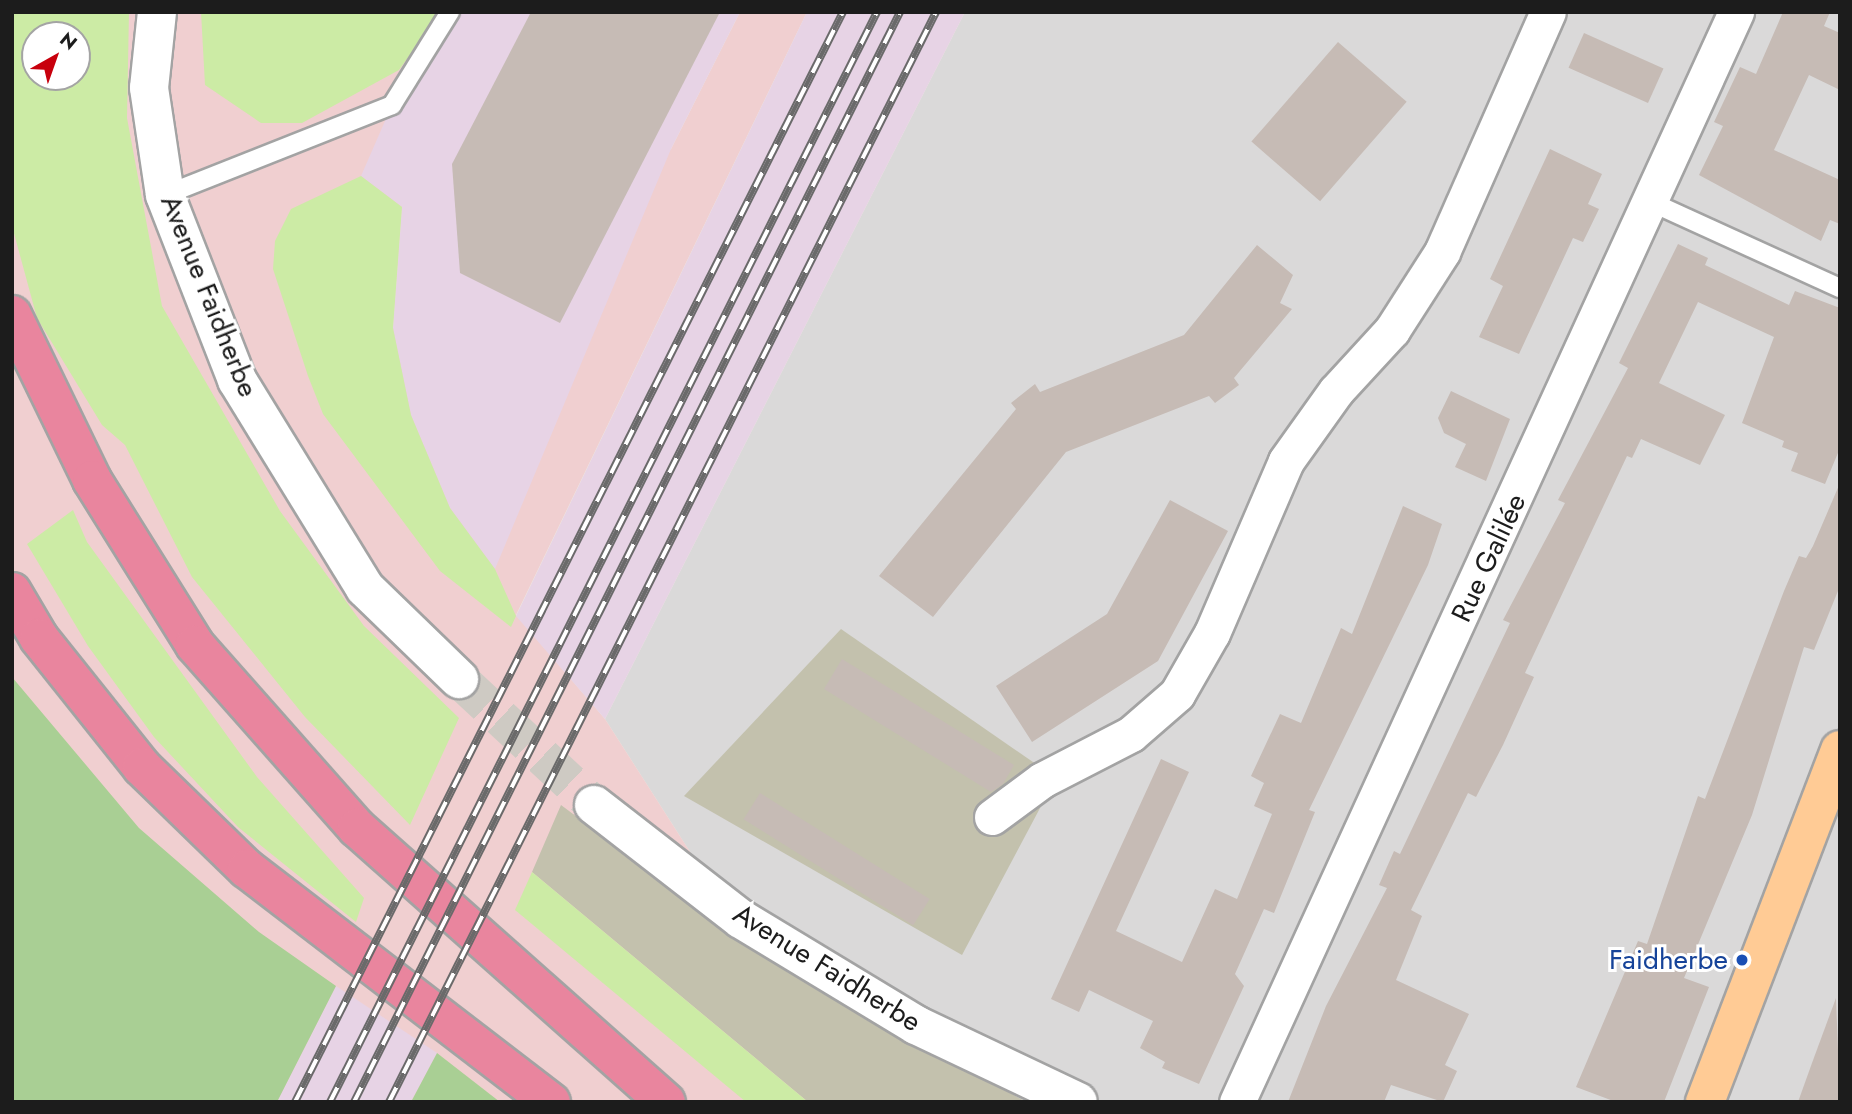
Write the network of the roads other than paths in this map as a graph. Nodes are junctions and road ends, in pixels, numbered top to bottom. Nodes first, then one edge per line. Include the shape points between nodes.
1 (157, 12) edge
2 (450, 12) edge
3 (1548, 12) edge
4 (1737, 12) edge
5 (165, 195) junction
6 (1651, 202) junction
7 (1840, 288) edge
8 (12, 315) edge
9 (12, 592) edge
10 (459, 679) tunnel mouth
11 (1840, 750) edge
12 (594, 805) tunnel mouth
13 (992, 817) dead end
14 (551, 1102) edge
15 (666, 1102) edge
16 (1078, 1102) edge
17 (1237, 1102) edge
18 (1705, 1102) edge

1 - 5 street, Avenue Faidherbe via 149,88
2 - 5 lane via 392,105
3 - 13 street via 1442,252 1392,330 1336,391 1286,461 1194,670 1155,715 1106,748 1042,780
4 - 6 street, Rue Galilée
5 - 10 street, Avenue Faidherbe via 237,380 365,588
6 - 7 lane
6 - 17 street, Rue Galilée
8 - 15 highway via 92,480 195,645 357,828
9 - 14 highway via 39,638 142,767 247,869
11 - 18 main road
12 - 16 street, Avenue Faidherbe via 741,919 916,1025

